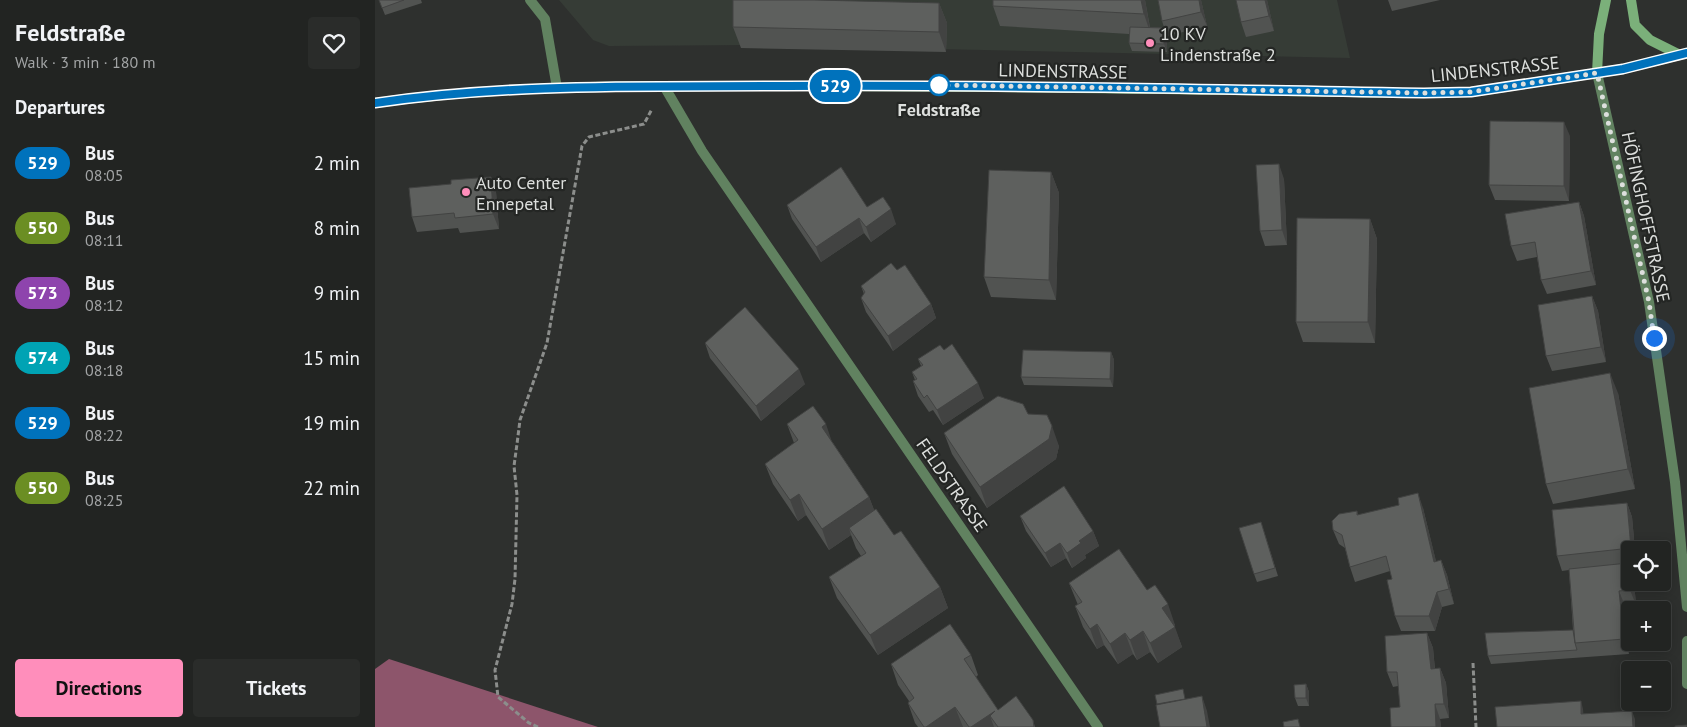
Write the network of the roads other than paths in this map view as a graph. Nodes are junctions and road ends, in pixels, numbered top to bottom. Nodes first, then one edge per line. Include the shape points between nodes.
1 (530, 0) edge
2 (1606, 0) edge
3 (1631, 0) edge
4 (1683, 54) edge
5 (1597, 73) junction
6 (664, 86) junction
7 (557, 88) junction
8 (375, 103) edge
9 (1687, 607) edge
10 (1687, 641) edge
11 (1687, 684) edge
12 (1098, 727) edge

1 - 7 street via 545,20
2 - 5 main road via 1599,34
3 - 4 main road via 1635,25 1650,40
4 - 5 main road, LINDENSTRASSE
5 - 6 main road, LINDENSTRASSE via 1471,92 1424,93 939,85
5 - 9 street, HÖFINGHOFFSTRASSE via 1649,302 1675,482
6 - 7 main road, LINDENSTRASSE
6 - 12 street, FELDSTRASSE via 702,152
7 - 8 main road, LINDENSTRASSE
10 - 11 street

